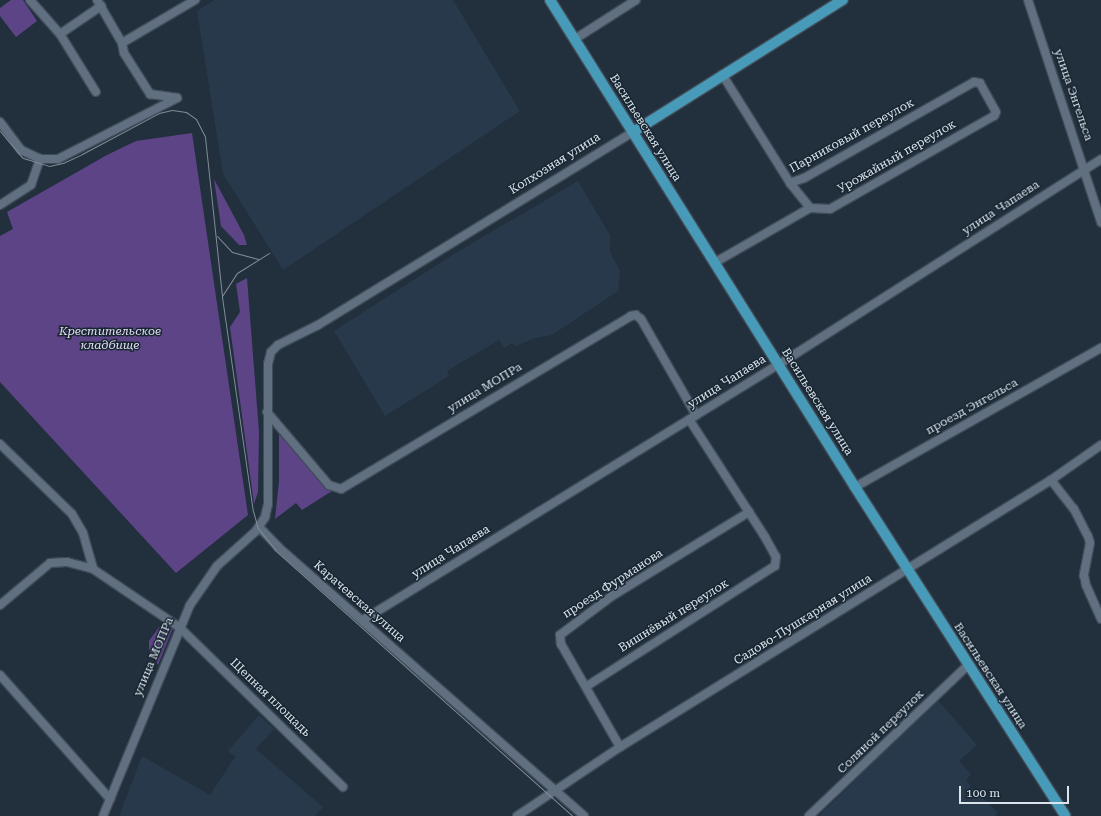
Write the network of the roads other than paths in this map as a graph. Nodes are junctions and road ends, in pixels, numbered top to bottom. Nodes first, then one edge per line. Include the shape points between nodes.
1 (30, 0) edge
2 (195, 0) edge
3 (550, 0) edge
4 (636, 0) edge
5 (843, 0) edge
6 (1028, 0) edge
7 (99, 3) edge
8 (60, 34) junction
9 (575, 39) junction
10 (122, 43) junction
11 (722, 74) junction
12 (974, 82) joint
13 (96, 92) dead end
14 (0, 122) edge
15 (633, 132) junction
16 (40, 159) junction
17 (1101, 159) edge
18 (1085, 168) junction
19 (790, 183) junction
20 (0, 205) edge
21 (810, 208) junction
22 (1101, 222) edge
23 (714, 264) junction
24 (1101, 348) edge
25 (778, 365) junction
26 (268, 412) junction
27 (693, 417) junction
28 (0, 444) edge
29 (1101, 445) edge
30 (1051, 480) junction
31 (855, 487) junction
32 (749, 512) junction
33 (259, 527) junction
34 (93, 569) junction
35 (907, 569) junction
36 (0, 605) edge
37 (1101, 619) edge
38 (363, 620) junction
39 (179, 627) junction
40 (968, 664) junction
41 (0, 675) edge
42 (587, 686) junction
43 (620, 748) junction
44 (343, 787) dead end
45 (555, 790) junction
46 (110, 799) junction
47 (103, 816) edge
48 (517, 816) edge
49 (584, 816) edge
50 (809, 816) edge
51 (1065, 816) edge

1 - 8 street
2 - 10 street
3 - 9 main road, Васильевская улица
4 - 9 street
5 - 11 main road, Колхозная улица
6 - 18 street, улица Энгельса
7 - 8 street
7 - 10 street
8 - 13 street
9 - 15 main road, Васильевская улица
10 - 16 street via 124,52 150,94 178,98 68,156
11 - 15 main road, Колхозная улица
11 - 19 street, Парниковый переулок
12 - 19 street, Парниковый переулок via 811,174
12 - 21 street, Урожайный переулок via 980,83 996,108 994,116 830,209
14 - 16 street via 21,150
15 - 23 main road, Васильевская улица
15 - 26 street, Колхозная улица via 318,325 278,345 272,352 268,364
16 - 20 street via 31,185
17 - 18 street, улица Чапаева
18 - 22 street, улица Энгельса
18 - 25 street, улица Чапаева
19 - 21 street
21 - 23 street
23 - 25 main road, Васильевская улица
24 - 31 street, проезд Энгельса
25 - 27 street, улица Чапаева
25 - 31 main road, Васильевская улица
26 - 27 street, улица МОПРа via 329,485 341,489 636,315 641,319
26 - 33 street via 268,504
27 - 32 street
27 - 38 street, улица Чапаева
28 - 34 street via 72,514 83,534
29 - 30 street, Садово-Пушкарная улица
30 - 35 street, Садово-Пушкарная улица
30 - 37 street via 1074,509 1088,536 1090,543 1084,575
31 - 35 main road, Васильевская улица
32 - 42 street, Вишнёвый переулок via 776,557 775,566
32 - 42 street, проезд Фурманова via 612,596 562,631 561,644
33 - 38 street, Карачевская улица via 278,547
33 - 39 street, улица МОПРа via 217,566 203,584
34 - 36 street, Щепная площадь via 67,562 50,563
34 - 39 street, Щепная площадь
35 - 40 main road, Васильевская улица
35 - 43 street, Садово-Пушкарная улица
38 - 45 street, Карачевская улица
39 - 44 street, Щепная площадь
39 - 46 street, улица МОПРа
40 - 50 street, Соляной переулок
40 - 51 main road, Васильевская улица
41 - 46 street
42 - 43 street, проезд Фурманова
43 - 45 street, Садово-Пушкарная улица
45 - 48 street, Садово-Пушкарная улица
45 - 49 street, Карачевская улица
46 - 47 street, улица МОПРа

